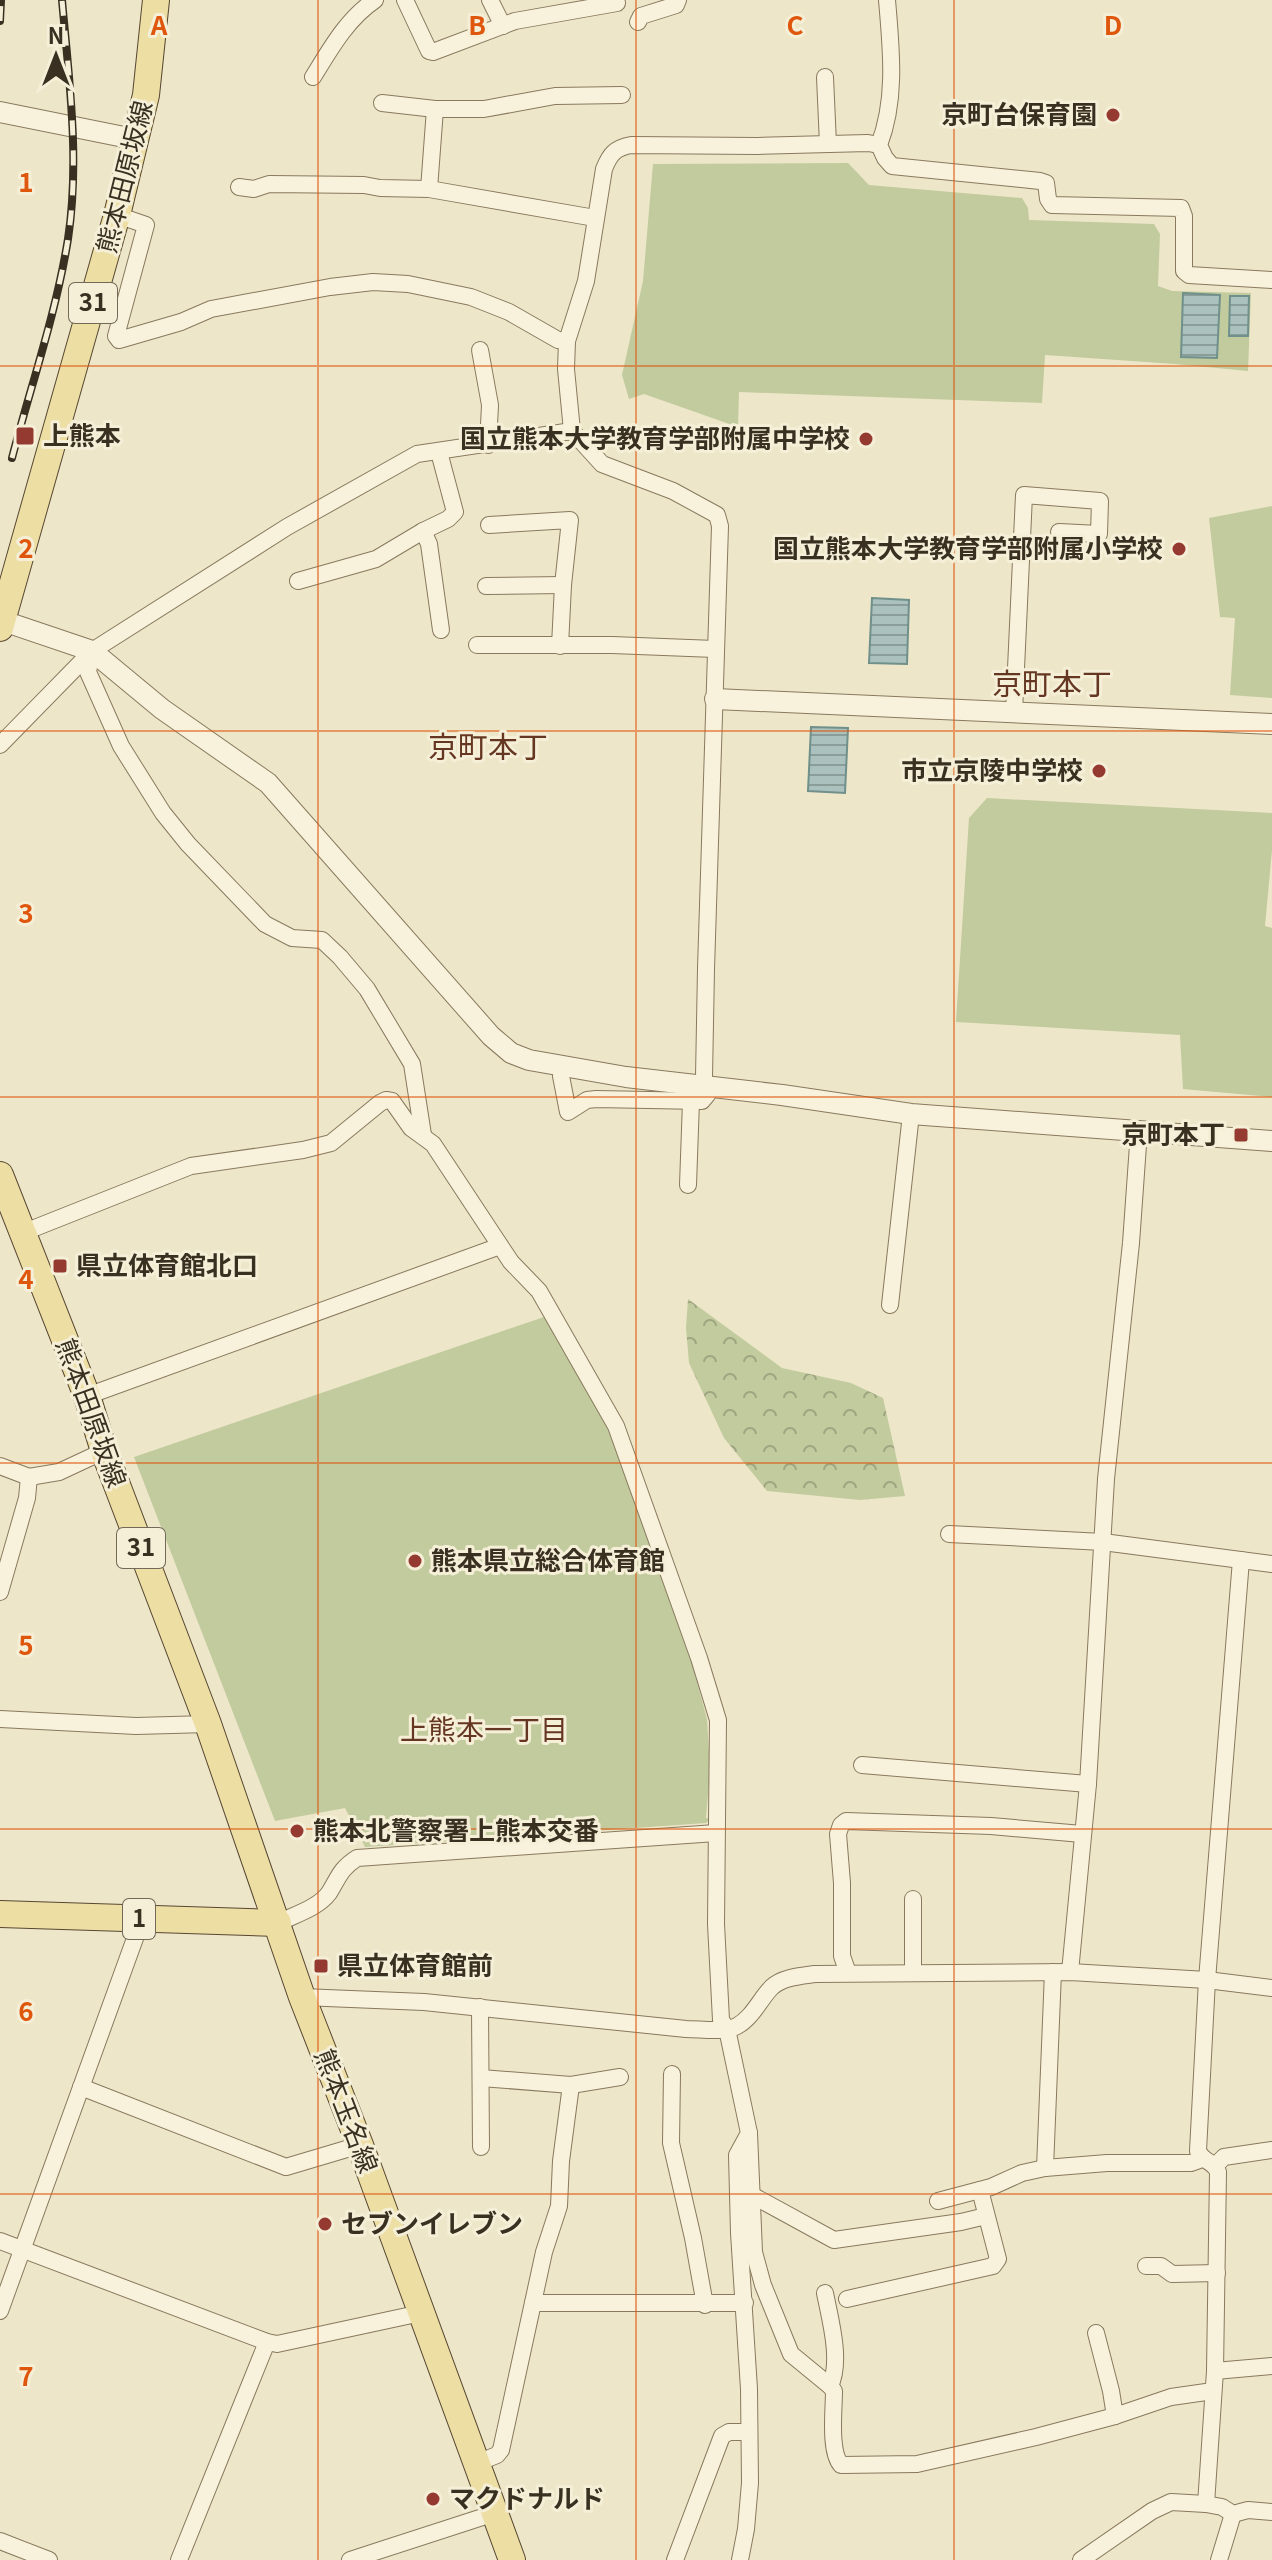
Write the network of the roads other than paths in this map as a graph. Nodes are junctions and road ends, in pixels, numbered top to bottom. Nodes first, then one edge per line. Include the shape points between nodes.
1 (156, 0) edge
2 (375, 0) edge
3 (405, 0) edge
4 (490, 0) edge
5 (678, 0) edge
6 (887, 0) edge
7 (617, 3) dead end
8 (638, 22) dead end
9 (503, 26) junction
10 (313, 77) dead end
11 (825, 77) dead end
12 (622, 95) dead end
13 (382, 103) dead end
14 (435, 109) junction
15 (0, 112) edge
16 (134, 139) junction
17 (828, 144) junction
18 (879, 145) junction
19 (239, 187) dead end
20 (429, 189) junction
21 (117, 215) junction
22 (595, 218) junction
23 (1272, 280) edge
24 (567, 341) junction
25 (480, 350) dead end
26 (572, 431) junction
27 (488, 445) junction
28 (439, 452) junction
29 (489, 525) dead end
30 (423, 531) junction
31 (1059, 532) dead end
32 (298, 581) dead end
33 (563, 585) junction
34 (486, 586) dead end
35 (1, 625) edge
36 (441, 630) dead end
37 (477, 645) dead end
38 (560, 646) junction
39 (715, 649) junction
40 (92, 651) junction
41 (715, 699) junction
42 (1014, 712) junction
43 (1272, 724) edge
44 (0, 745) edge
45 (563, 1067) junction
46 (706, 1085) junction
47 (691, 1101) junction
48 (911, 1114) junction
49 (1139, 1131) junction
50 (423, 1135) junction
51 (1272, 1141) edge
52 (0, 1175) edge
53 (688, 1185) dead end
54 (22, 1233) junction
55 (500, 1246) junction
56 (890, 1305) dead end
57 (87, 1396) junction
58 (104, 1451) junction
59 (0, 1466) edge
60 (29, 1477) junction
61 (949, 1534) dead end
62 (1103, 1542) junction
63 (1241, 1560) junction
64 (1272, 1564) edge
65 (0, 1592) edge
66 (0, 1719) edge
67 (208, 1724) junction
68 (862, 1765) dead end
69 (1088, 1784) junction
70 (716, 1833) junction
71 (1082, 1834) junction
72 (913, 1899) dead end
73 (0, 1914) edge
74 (142, 1919) junction
75 (278, 1923) junction
76 (913, 1972) junction
77 (1061, 1972) junction
78 (848, 1973) junction
79 (1207, 1980) junction
80 (1272, 1988) edge
81 (302, 1997) junction
82 (480, 2007) junction
83 (727, 2029) junction
84 (672, 2074) dead end
85 (620, 2077) dead end
86 (481, 2078) junction
87 (571, 2085) junction
88 (81, 2087) junction
89 (749, 2133) junction
90 (360, 2145) junction
91 (481, 2147) dead end
92 (1272, 2150) edge
93 (1209, 2163) junction
94 (1045, 2168) junction
95 (980, 2190) junction
96 (751, 2197) junction
97 (938, 2201) dead end
98 (986, 2216) junction
99 (0, 2241) edge
100 (23, 2250) junction
101 (1146, 2266) dead end
102 (1217, 2273) junction
103 (825, 2293) dead end
104 (847, 2299) dead end
105 (533, 2303) junction
106 (745, 2303) junction
107 (705, 2305) junction
108 (0, 2311) edge
109 (421, 2313) junction
110 (1096, 2333) dead end
111 (267, 2342) junction
112 (1272, 2366) edge
113 (1215, 2371) junction
114 (830, 2386) junction
115 (1213, 2391) junction
116 (1115, 2416) junction
117 (748, 2432) junction
118 (477, 2463) junction
119 (1206, 2504) junction
120 (1272, 2512) edge
121 (495, 2513) junction
122 (1233, 2514) junction
123 (0, 2541) edge
124 (49, 2560) edge
125 (179, 2560) edge
126 (350, 2560) edge
127 (512, 2560) edge
128 (675, 2560) edge
129 (740, 2560) edge
130 (1081, 2560) edge
131 (1219, 2560) edge

1 - 16 main road, 熊本田原坂線 / 31 via 146,95
2 - 10 street via 342,32
3 - 9 street via 429,51
4 - 9 street
5 - 8 street
6 - 18 street via 892,56 889,105
7 - 9 street
11 - 17 street
12 - 14 street via 555,96 489,109
13 - 14 street
14 - 20 street
15 - 16 street
16 - 21 main road, 熊本田原坂線 / 31
17 - 18 street
17 - 22 street via 618,148 604,169
18 - 23 street via 892,166 1046,183 1052,205 1181,208 1184,271 1189,275
19 - 20 street
20 - 22 street
21 - 24 street via 146,225 119,340 211,309 373,282 471,297
21 - 35 main road, 熊本田原坂線 / 31
22 - 24 street via 586,281
24 - 26 street
25 - 27 street via 490,405
26 - 27 street
26 - 39 street via 602,464 673,491 717,515
27 - 28 street
28 - 30 street via 455,512
28 - 40 street via 417,454 287,527
29 - 33 street via 570,520
30 - 32 street via 376,559
30 - 36 street
31 - 42 street via 1099,534 1100,501 1024,495
33 - 34 street
33 - 38 street
35 - 40 street
37 - 38 street
38 - 39 street
39 - 41 street
40 - 44 street
40 - 45 street via 162,709 268,783 491,1036 511,1053
40 - 50 street via 88,672 121,746 188,844 265,924 292,938 322,940 367,989 412,1064
41 - 42 street
41 - 46 street
42 - 43 street
45 - 46 street
45 - 47 street via 568,1112 596,1099
46 - 47 street via 705,1099
46 - 48 street
47 - 53 street
48 - 49 street
48 - 56 street
49 - 51 street
49 - 62 street
50 - 54 street via 386,1100 331,1143 191,1166
50 - 55 street
52 - 54 main road, 熊本田原坂線 / 31
54 - 57 main road, 熊本田原坂線 / 31
55 - 57 street
55 - 70 street via 546,1302 616,1426 716,1708
57 - 58 main road, 熊本田原坂線 / 31
58 - 60 street via 59,1472
58 - 67 main road, 熊本田原坂線 / 31
59 - 60 street
60 - 65 street
61 - 62 street
62 - 63 street
62 - 69 street
63 - 64 street
63 - 79 street
66 - 67 street
67 - 75 main road, 熊本田原坂線 / 31
68 - 69 street
69 - 71 street
70 - 75 street via 357,1858 319,1902
70 - 83 street via 721,2020
71 - 77 street
71 - 78 street via 846,1821 838,1834 842,1956
72 - 76 street
73 - 74 main road, 1
74 - 75 main road, 1
74 - 88 street
75 - 81 main road, 熊本玉名線
76 - 77 street
76 - 78 street
77 - 79 street
77 - 94 street
78 - 83 street via 785,1979 739,2025
79 - 80 street
79 - 93 street via 1198,2151
81 - 82 street
81 - 90 main road, 熊本玉名線
82 - 83 street
82 - 86 street
83 - 89 street
84 - 107 street via 671,2143
85 - 87 street
86 - 87 street
86 - 91 street
87 - 105 street via 559,2206
88 - 90 street via 286,2167
88 - 100 street
89 - 96 street
89 - 106 street via 737,2155
90 - 109 main road, 熊本玉名線
92 - 93 street
93 - 94 street
93 - 102 street via 1218,2172
94 - 95 street
95 - 97 street
95 - 98 street
96 - 98 street via 834,2240
96 - 114 street via 754,2252 785,2346
98 - 104 street via 998,2259 993,2266
99 - 100 street
100 - 108 street
100 - 111 street
101 - 102 street via 1161,2266 1172,2274
102 - 113 street
103 - 114 street via 835,2344
105 - 107 street
105 - 118 street via 501,2450
106 - 107 street
106 - 117 street
109 - 111 street
109 - 118 main road, 熊本玉名線
110 - 116 street
111 - 125 street
112 - 113 street
113 - 115 street
114 - 116 street via 834,2445 841,2465 917,2464
115 - 116 street via 1171,2397
115 - 119 street
117 - 128 street via 722,2436
117 - 129 street via 750,2483
118 - 121 main road, 熊本玉名線
119 - 122 street
119 - 130 street via 1163,2505
120 - 122 street
121 - 126 street
121 - 127 main road, 熊本玉名線
122 - 131 street
123 - 124 street

